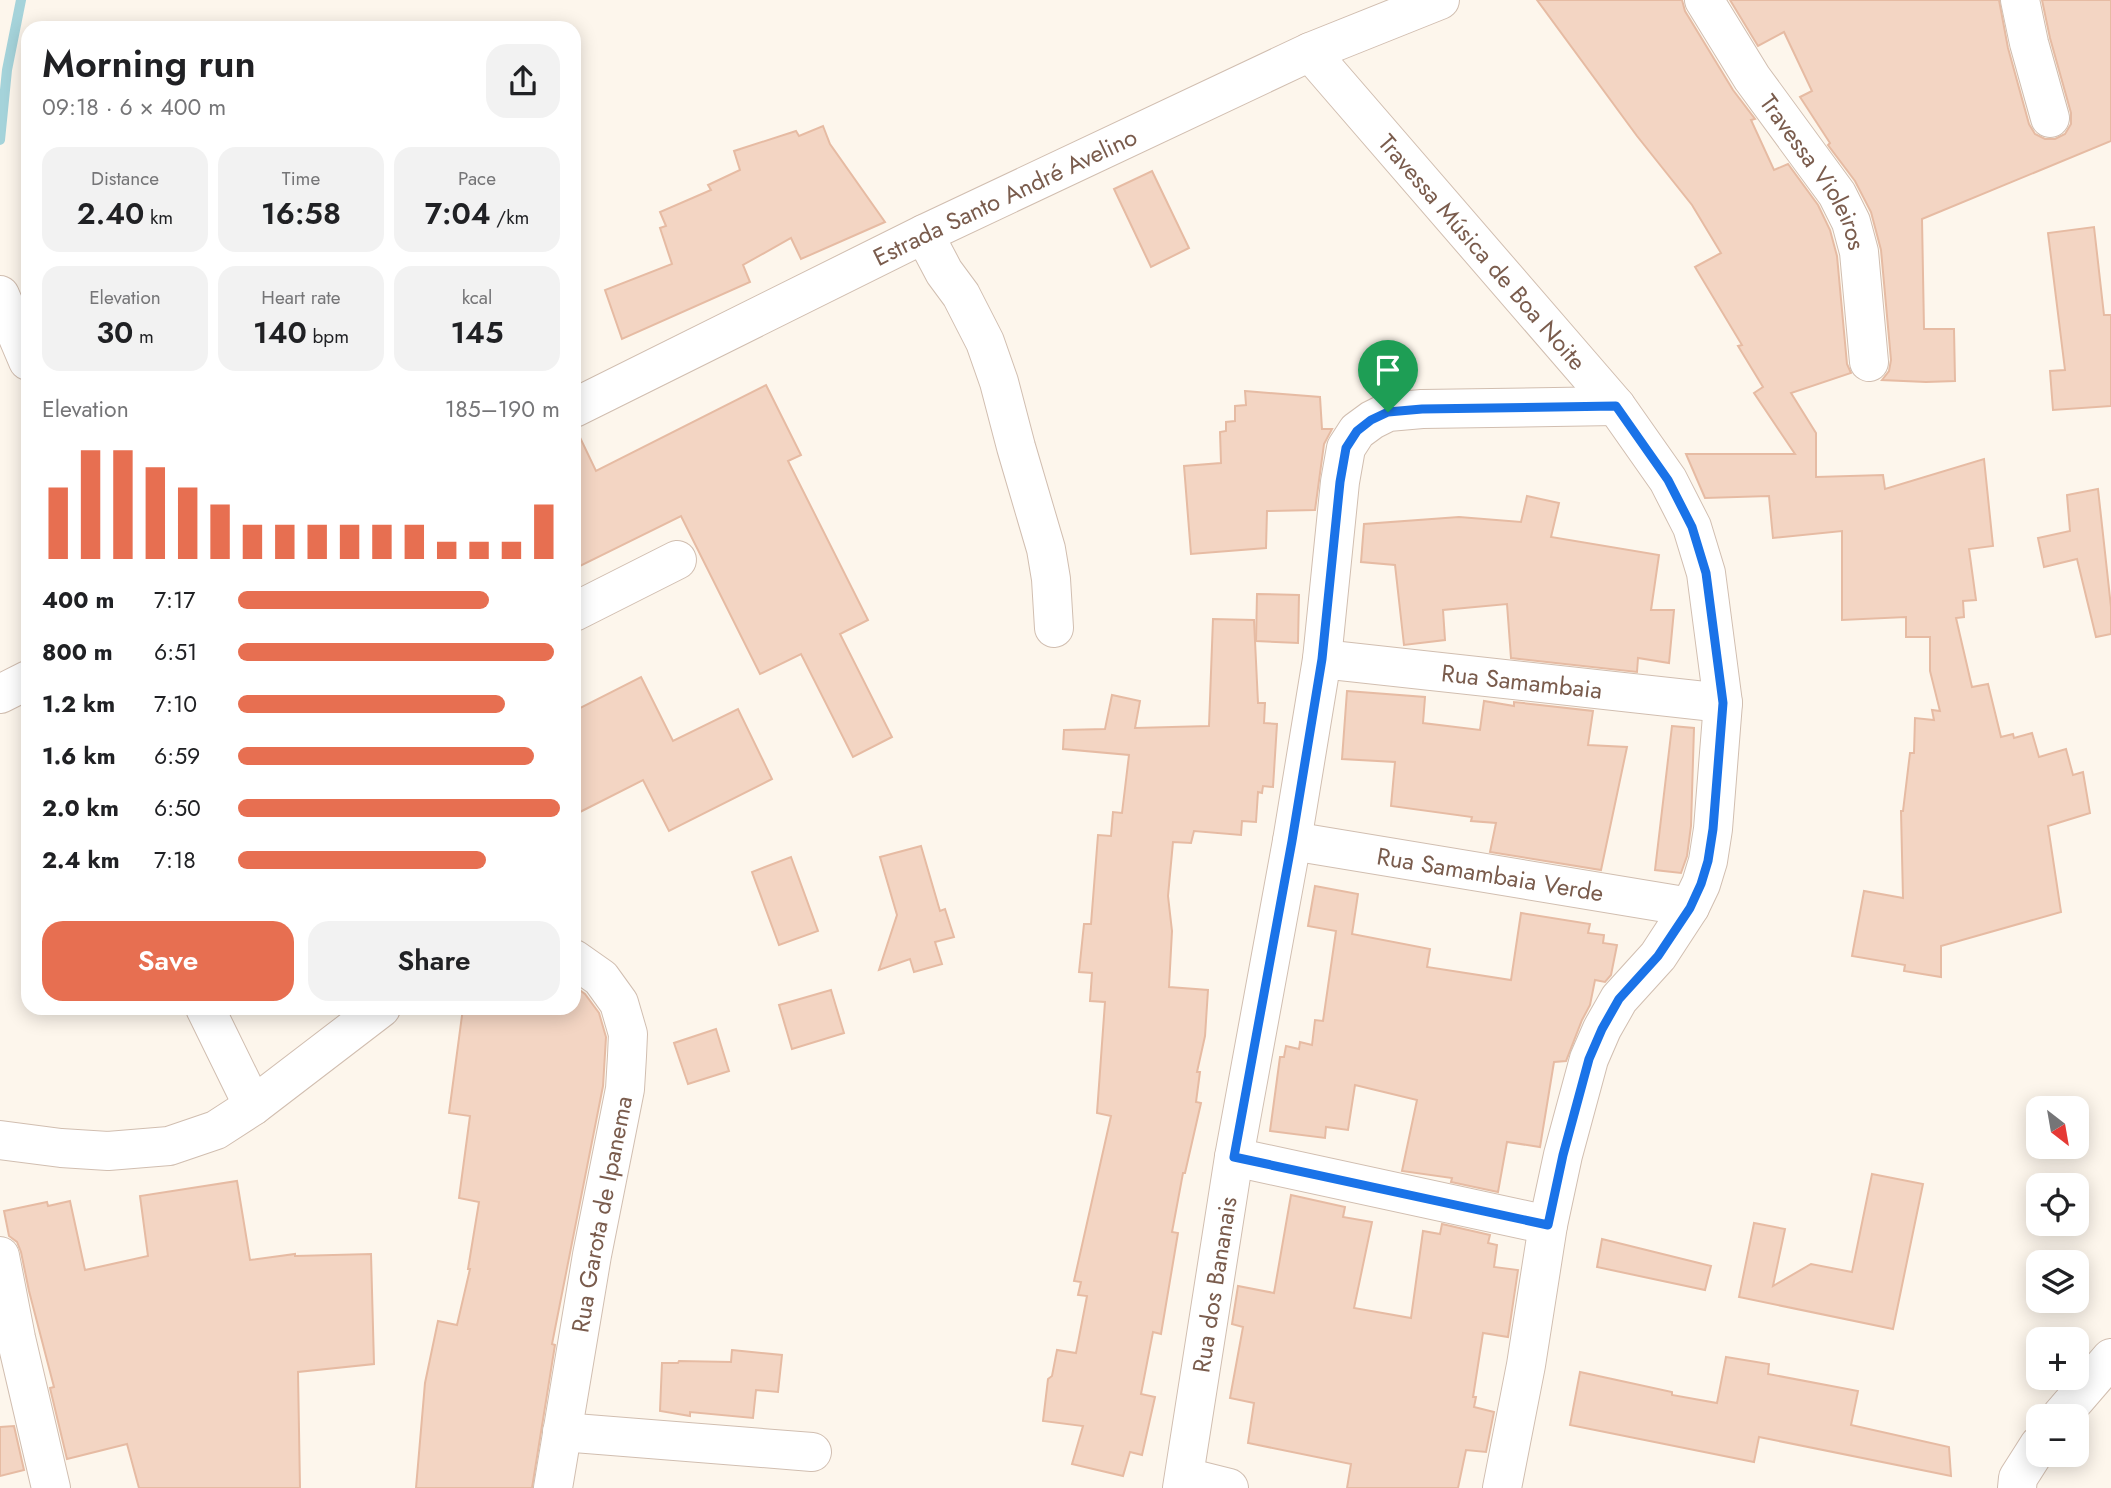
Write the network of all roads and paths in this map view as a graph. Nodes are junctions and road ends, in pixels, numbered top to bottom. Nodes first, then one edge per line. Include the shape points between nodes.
1 (1440, 0) edge
2 (1704, 0) edge
3 (2020, 0) edge
4 (1310, 52) junction
5 (2050, 118) dead end
6 (924, 234) junction
7 (0, 295) edge
8 (21, 344) edge
9 (1869, 362) dead end
10 (581, 405) edge
11 (1616, 406) junction
12 (677, 560) dead end
13 (581, 608) edge
14 (1054, 628) dead end
15 (1322, 659) junction
16 (21, 684) edge
17 (0, 694) edge
18 (1723, 703) junction
19 (1292, 841) junction
20 (1690, 908) junction
21 (581, 964) edge
22 (208, 1015) edge
23 (372, 1015) edge
24 (253, 1106) junction
25 (0, 1140) edge
26 (1234, 1157) junction
27 (1548, 1225) junction
28 (0, 1256) edge
29 (2111, 1358) edge
30 (2071, 1404) edge
31 (562, 1432) junction
32 (812, 1452) dead end
33 (2026, 1467) edge
34 (1183, 1482) edge
35 (2015, 1485) edge
36 (51, 1488) edge
37 (553, 1488) edge
38 (1229, 1488) edge
39 (1502, 1488) edge

1 - 4 street, Estrada Santo André Avelino
2 - 9 street, Travessa Violeiros via 1752,78 1837,194 1851,222 1859,252
3 - 5 street
4 - 6 street, Estrada Santo André Avelino
4 - 11 street, Travessa Música de Boa Noite
6 - 10 street, Estrada Santo André Avelino
6 - 14 street via 985,342 999,382 1046,549
7 - 8 street
11 - 15 street, Rua dos Bananais via 1388,412 1357,431 1346,448 1340,482
11 - 18 street, Travessa Música de Boa Noite via 1668,480 1692,527 1706,573
12 - 13 street
15 - 18 street, Rua Samambaia
15 - 19 street, Rua dos Bananais
16 - 17 street
18 - 20 street, Travessa Música de Boa Noite via 1708,861
19 - 20 street, Rua Samambaia Verde
19 - 26 street, Rua dos Bananais
20 - 27 street, Travessa Música de Boa Noite via 1658,956 1619,999 1602,1029 1580,1088
21 - 31 street, Rua Garota de Ipanema via 601,978 619,1003 628,1034 625,1089
22 - 24 street
23 - 24 street
24 - 25 street via 216,1130 169,1146 108,1151
26 - 27 street
26 - 34 street, Rua dos Bananais
27 - 39 street, Travessa Música de Boa Noite
28 - 36 street
29 - 30 street
31 - 32 street
31 - 37 street, Rua Garota de Ipanema
33 - 35 street
34 - 38 street

